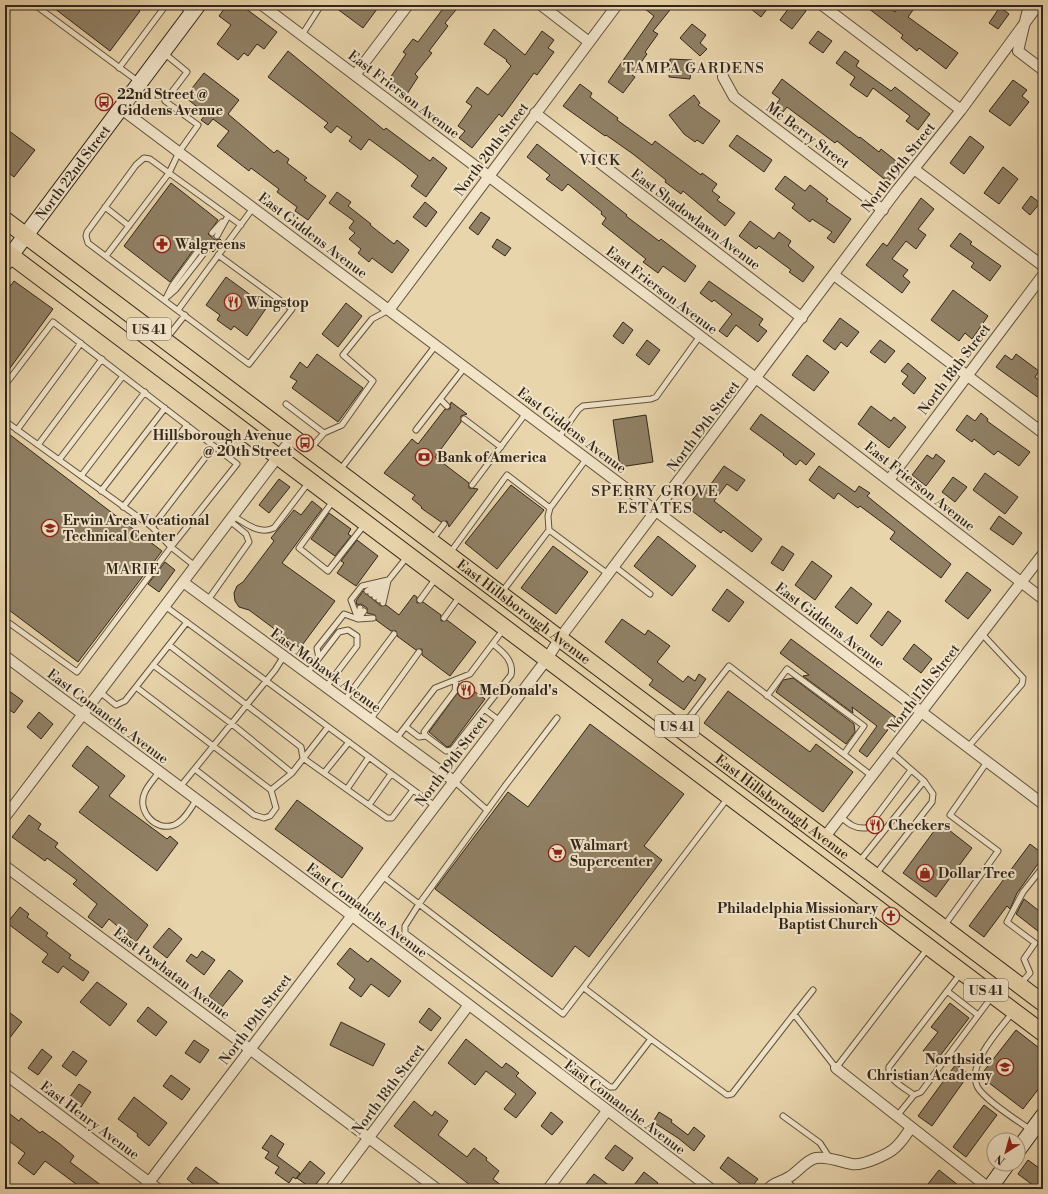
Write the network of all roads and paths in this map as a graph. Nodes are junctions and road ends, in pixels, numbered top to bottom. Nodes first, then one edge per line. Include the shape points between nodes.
1 (35, 5) edge
2 (166, 5) edge
3 (262, 5) edge
4 (321, 5) edge
5 (408, 5) edge
6 (541, 5) edge
7 (617, 5) edge
8 (822, 5) edge
9 (1029, 5) edge
10 (1038, 5) edge
11 (190, 8) edge
12 (1025, 22) junction
13 (302, 35) junction
14 (589, 42) junction
15 (163, 52) junction
16 (119, 68) junction
17 (1043, 70) edge
18 (355, 75) junction
19 (723, 77) dead end
20 (140, 83) junction
21 (120, 108) junction
22 (961, 110) junction
23 (535, 114) junction
24 (179, 152) junction
25 (914, 169) junction
26 (169, 172) junction
27 (488, 176) junction
28 (105, 207) junction
29 (253, 208) junction
30 (882, 210) junction
31 (228, 216) junction
32 (5, 220) edge
33 (241, 225) junction
34 (129, 226) junction
35 (25, 234) junction
36 (214, 235) dead end
37 (206, 246) dead end
38 (218, 255) junction
39 (7, 256) edge
40 (106, 256) junction
41 (1043, 266) edge
42 (834, 275) junction
43 (1043, 275) edge
44 (165, 300) junction
45 (178, 310) junction
46 (389, 310) junction
47 (185, 315) junction
48 (802, 318) junction
49 (700, 336) junction
50 (165, 341) junction
51 (81, 343) junction
52 (436, 345) junction
53 (102, 359) junction
54 (465, 367) junction
55 (967, 375) junction
56 (123, 376) junction
57 (757, 379) junction
58 (5, 385) edge
59 (145, 392) junction
60 (440, 399) junction
61 (286, 404) dead end
62 (447, 406) dead end
63 (165, 408) junction
64 (526, 413) junction
65 (464, 418) dead end
66 (5, 421) edge
67 (187, 425) junction
68 (17, 430) junction
69 (416, 430) dead end
70 (324, 433) junction
71 (1043, 433) edge
72 (559, 437) junction
73 (292, 438) junction
74 (38, 445) junction
75 (214, 446) junction
76 (501, 447) junction
77 (310, 451) junction
78 (278, 458) junction
79 (586, 458) junction
80 (59, 460) junction
81 (338, 472) junction
82 (81, 476) junction
83 (889, 480) junction
84 (310, 481) junction
85 (472, 485) dead end
86 (101, 491) junction
87 (334, 500) junction
88 (123, 507) junction
89 (550, 508) junction
90 (656, 511) junction
91 (232, 518) junction
92 (365, 523) junction
93 (444, 524) dead end
94 (152, 527) junction
95 (549, 530) junction
96 (431, 541) junction
97 (171, 547) junction
98 (409, 554) junction
99 (1043, 554) edge
100 (449, 555) junction
101 (195, 566) junction
102 (614, 566) junction
103 (608, 574) junction
104 (438, 575) junction
105 (388, 580) junction
106 (183, 582) junction
107 (1022, 582) junction
108 (502, 593) junction
109 (462, 594) junction
110 (650, 594) dead end
111 (1043, 599) edge
112 (208, 600) junction
113 (420, 600) dead end
114 (165, 606) junction
115 (373, 618) dead end
116 (444, 618) dead end
117 (358, 619) junction
118 (5, 620) edge
119 (187, 622) junction
120 (505, 627) junction
121 (394, 634) dead end
122 (982, 634) junction
123 (560, 638) junction
124 (493, 644) junction
125 (169, 645) junction
126 (419, 652) dead end
127 (5, 656) edge
128 (284, 656) junction
129 (319, 658) junction
130 (547, 659) junction
131 (154, 665) junction
132 (307, 673) junction
133 (266, 680) junction
134 (456, 680) junction
135 (136, 687) junction
136 (326, 687) junction
137 (100, 692) junction
138 (768, 696) junction
139 (344, 701) junction
140 (247, 705) junction
141 (484, 709) junction
142 (922, 712) junction
143 (83, 715) junction
144 (557, 718) dead end
145 (370, 720) junction
146 (500, 721) junction
147 (232, 724) junction
148 (328, 727) junction
149 (406, 727) junction
150 (681, 729) junction
151 (426, 736) junction
152 (396, 739) junction
153 (348, 742) junction
154 (214, 746) junction
155 (968, 747) junction
156 (890, 752) junction
157 (844, 754) junction
158 (369, 757) junction
159 (303, 758) junction
160 (987, 762) junction
161 (196, 770) junction
162 (911, 770) junction
163 (159, 772) junction
164 (292, 773) junction
165 (324, 773) junction
166 (391, 774) junction
167 (872, 776) junction
168 (454, 781) junction
169 (924, 781) junction
170 (180, 787) junction
171 (347, 789) junction
172 (271, 790) junction
173 (413, 790) junction
174 (729, 796) junction
175 (196, 800) junction
176 (1043, 804) edge
177 (369, 805) junction
178 (435, 806) junction
179 (487, 810) junction
180 (5, 817) edge
181 (841, 817) junction
182 (872, 822) dead end
183 (868, 826) dead end
184 (824, 838) junction
185 (858, 863) junction
186 (5, 866) edge
187 (1043, 867) edge
188 (381, 875) junction
189 (874, 876) junction
190 (419, 904) junction
191 (351, 915) junction
192 (943, 928) junction
193 (928, 947) junction
194 (962, 972) junction
195 (1019, 985) junction
196 (584, 988) junction
197 (813, 990) dead end
198 (947, 991) junction
199 (993, 995) junction
200 (1043, 1003) edge
201 (468, 1006) junction
202 (1014, 1011) junction
203 (794, 1014) junction
204 (978, 1015) junction
205 (1043, 1033) edge
206 (651, 1039) junction
207 (250, 1048) junction
208 (836, 1068) junction
209 (5, 1074) edge
210 (914, 1095) junction
211 (607, 1111) junction
212 (783, 1116) dead end
213 (897, 1116) junction
214 (1039, 1123) edge
215 (911, 1127) junction
216 (369, 1138) junction
217 (1026, 1140) edge
218 (829, 1158) junction
219 (1001, 1172) edge
220 (786, 1179) junction
221 (147, 1186) edge
222 (158, 1189) edge
223 (330, 1189) edge
224 (437, 1189) edge
225 (548, 1189) edge
226 (711, 1189) edge
227 (768, 1189) edge
228 (794, 1189) edge
229 (989, 1189) edge

1 - 16 lane
2 - 16 lane
3 - 13 street, East Frierson Avenue
4 - 13 lane
5 - 18 street
6 - 14 street
7 - 14 street, North 20th Street
8 - 22 street
9 - 12 street
10 - 12 street, North 19th Street
11 - 15 main road, North 22nd Street
12 - 17 street via 1018,51
12 - 22 street, North 19th Street
13 - 18 street, East Frierson Avenue
14 - 23 street, North 20th Street
15 - 20 main road, North 22nd Street
15 - 24 lane via 187,72 165,100 198,125
16 - 20 lane
18 - 27 street, East Frierson Avenue
19 - 30 street, Mc Berry Street via 734,96
20 - 21 main road, North 22nd Street
21 - 24 street, East Giddens Avenue
21 - 35 main road, North 22nd Street
22 - 25 street, North 19th Street
23 - 27 street, North 20th Street
23 - 48 street, East Shadowlawn Avenue
24 - 26 lane
24 - 29 street, East Giddens Avenue
25 - 30 street, North 19th Street
25 - 41 street
26 - 28 lane via 144,158
26 - 31 lane
26 - 34 lane
27 - 46 street, North 20th Street
27 - 49 street, East Frierson Avenue
28 - 34 lane
28 - 40 lane via 86,236 88,243
29 - 33 lane
29 - 46 street, East Giddens Avenue
30 - 42 street, North 19th Street
31 - 33 lane
31 - 36 lane
32 - 35 main road, East Hillsborough Avenue / US 41
33 - 38 lane
34 - 40 lane
35 - 39 main road, North 22nd Street
35 - 50 main road, East Hillsborough Avenue / US 41
37 - 44 lane via 172,286
38 - 45 lane
38 - 47 lane via 292,309 249,364
39 - 78 main road, East Hillsborough Avenue / US 41
40 - 44 lane
42 - 48 street, North 19th Street
42 - 55 street
43 - 55 street, North 18th Street
44 - 45 lane
45 - 47 lane
46 - 52 street, East Giddens Avenue
46 - 70 lane via 372,319 343,355 373,381 342,425
47 - 50 lane
48 - 57 street, North 19th Street
49 - 57 street, East Frierson Avenue
49 - 72 lane via 656,397 583,406
50 - 73 main road, East Hillsborough Avenue / US 41
51 - 53 lane
51 - 58 lane via 53,322
51 - 68 lane
52 - 54 street, East Giddens Avenue
52 - 81 lane
53 - 56 lane
53 - 74 lane
54 - 60 lane
54 - 64 street, East Giddens Avenue
55 - 71 street
55 - 83 street, North 18th Street
56 - 59 lane
56 - 80 lane
57 - 83 street, East Frierson Avenue
57 - 90 street, North 19th Street
59 - 63 lane
59 - 82 lane
60 - 62 lane
60 - 69 lane
61 - 70 lane
63 - 67 lane
63 - 86 lane
64 - 72 street, East Giddens Avenue
64 - 76 lane
65 - 76 lane
66 - 68 lane
67 - 75 lane
67 - 88 lane
68 - 74 lane
70 - 77 lane
72 - 79 street, East Giddens Avenue
73 - 77 main road, East Hillsborough Avenue / US 41
73 - 78 street
74 - 80 lane
75 - 94 lane
75 - 97 lane via 237,464
76 - 85 lane
77 - 81 main road, East Hillsborough Avenue / US 41
78 - 84 main road, East Hillsborough Avenue / US 41
78 - 91 street
79 - 89 lane
79 - 90 street, East Giddens Avenue
80 - 82 lane
81 - 96 main road, East Hillsborough Avenue / US 41
82 - 86 lane
83 - 107 street, East Frierson Avenue
84 - 87 main road, East Hillsborough Avenue / US 41
84 - 91 lane via 274,528 267,531 259,530
86 - 88 lane
87 - 92 main road, East Hillsborough Avenue / US 41
87 - 92 lane via 299,548 328,571
88 - 94 lane
89 - 95 lane
89 - 100 lane via 507,475
90 - 102 street, North 19th Street
90 - 142 street, East Giddens Avenue
91 - 101 street
91 - 112 lane via 246,534 249,542
92 - 98 main road, East Hillsborough Avenue / US 41
93 - 96 lane
94 - 97 lane
95 - 103 lane
95 - 108 lane
96 - 100 main road, East Hillsborough Avenue / US 41
97 - 101 lane
97 - 118 lane via 77,672
98 - 104 main road, East Hillsborough Avenue / US 41
98 - 105 lane
99 - 107 street, North 17th Street
100 - 108 main road, East Hillsborough Avenue / US 41
101 - 106 street
102 - 103 street, North 19th Street
102 - 110 lane
103 - 123 street, North 19th Street
104 - 109 main road, East Hillsborough Avenue / US 41
104 - 113 lane
105 - 105 lane via 375,597
105 - 117 lane via 362,586 351,600
106 - 112 street, East Mohawk Avenue
106 - 114 street
107 - 111 street, East Frierson Avenue
107 - 122 street, North 17th Street
108 - 123 main road, East Hillsborough Avenue / US 41
109 - 116 lane
109 - 120 main road, East Hillsborough Avenue / US 41
112 - 128 street, East Mohawk Avenue
114 - 119 lane
114 - 137 street
115 - 117 lane
117 - 117 lane via 362,609
117 - 129 lane via 344,614 317,648
119 - 125 lane
119 - 133 lane
120 - 124 lane
120 - 130 main road, East Hillsborough Avenue / US 41
121 - 139 lane
122 - 142 street, North 17th Street
122 - 155 lane via 1023,678 1022,684
123 - 130 street, North 19th Street
123 - 150 main road, East Hillsborough Avenue / US 41
124 - 134 lane via 470,674
124 - 141 lane via 504,653 512,670 511,675
125 - 131 lane
125 - 140 lane
126 - 145 lane
127 - 143 street, East Comanche Avenue
128 - 132 street, East Mohawk Avenue
128 - 133 lane
129 - 132 lane
129 - 136 lane via 339,632 348,630 357,636 357,646
130 - 146 street, North 19th Street
130 - 174 main road, East Hillsborough Avenue / US 41
131 - 135 lane
131 - 147 lane
132 - 136 street, East Mohawk Avenue
133 - 140 lane
133 - 148 lane
134 - 149 lane via 435,688
134 - 151 lane via 455,691 424,732
135 - 137 lane via 125,702 116,705
135 - 154 lane
136 - 139 street, East Mohawk Avenue
137 - 143 street
138 - 150 lane via 729,666
138 - 157 lane
138 - 157 lane via 788,669 864,726
139 - 145 street, East Mohawk Avenue
140 - 147 lane
140 - 159 lane via 301,747
141 - 146 lane
141 - 151 lane via 452,750 446,751
142 - 155 street, East Giddens Avenue
142 - 156 street, North 17th Street
143 - 163 street, East Comanche Avenue
143 - 180 street
144 - 179 lane
145 - 152 street, East Mohawk Avenue
146 - 168 street, North 19th Street
147 - 154 lane
147 - 164 lane
148 - 153 lane
148 - 159 lane
149 - 151 lane via 419,737
149 - 152 lane
150 - 184 main road, East Hillsborough Avenue / US 41
152 - 168 street, East Mohawk Avenue
153 - 158 lane
153 - 165 lane
154 - 161 lane
154 - 172 lane
155 - 160 street, East Giddens Avenue
156 - 162 lane
156 - 167 street, North 17th Street
157 - 167 lane
158 - 166 lane
158 - 171 lane
159 - 164 lane
159 - 165 lane
160 - 176 street, East Giddens Avenue
160 - 192 lane via 950,815 998,851
161 - 170 lane
161 - 172 lane via 254,815 264,818 270,816 276,808
162 - 169 lane
162 - 182 lane
163 - 170 street, East Comanche Avenue
163 - 175 lane via 145,792 143,801 146,815 156,824 175,825 182,820
164 - 172 lane
165 - 171 lane
166 - 173 lane
166 - 177 lane
167 - 181 street, North 17th Street
168 - 178 street, North 19th Street
168 - 179 lane
169 - 185 lane
169 - 189 lane via 933,794 932,802
170 - 175 street, East Comanche Avenue
171 - 177 lane
173 - 177 lane via 389,819
173 - 178 lane
174 - 193 main road, East Hillsborough Avenue / US 41
174 - 196 lane
175 - 191 street, East Comanche Avenue
178 - 188 street, North 19th Street
179 - 190 lane
181 - 183 lane via 860,829
181 - 184 street, North 17th Street
184 - 185 main road, East Hillsborough Avenue / US 41
185 - 189 main road, East Hillsborough Avenue / US 41
186 - 207 street, East Powhatan Avenue
187 - 195 lane via 1023,892 1007,922 1036,943 1024,959 1030,973
188 - 190 lane
188 - 191 street, North 19th Street
189 - 192 main road, East Hillsborough Avenue / US 41
190 - 196 lane via 563,1014
190 - 206 lane via 405,926 406,933 610,1087 614,1087
191 - 201 street, East Comanche Avenue
191 - 207 street, North 19th Street
192 - 195 main road, East Hillsborough Avenue / US 41
193 - 194 main road, East Hillsborough Avenue / US 41
193 - 208 lane
194 - 198 lane
194 - 199 main road, East Hillsborough Avenue / US 41
195 - 200 main road, East Hillsborough Avenue / US 41
196 - 206 lane
197 - 203 lane
198 - 204 lane
198 - 210 lane via 889,1067 890,1077
199 - 202 main road, East Hillsborough Avenue / US 41
199 - 204 lane
201 - 211 street, East Comanche Avenue
201 - 216 street, North 18th Street
202 - 205 main road, East Hillsborough Avenue / US 41
202 - 214 lane via 978,1061 975,1073 977,1085 985,1096
203 - 206 lane via 732,1094 727,1095
203 - 208 lane
204 - 210 lane via 922,1092
207 - 216 street, East Powhatan Avenue
207 - 221 street, North 19th Street
208 - 213 street
209 - 221 street, East Henry Avenue
210 - 213 lane
211 - 225 street
211 - 226 street, East Comanche Avenue
212 - 218 lane via 820,1143
213 - 215 street
214 - 217 main road
215 - 218 street via 896,1148 870,1162 854,1165
215 - 229 street
216 - 223 street, North 18th Street
216 - 224 street, East Powhatan Avenue
218 - 220 street via 815,1158
219 - 229 main road
220 - 227 street
220 - 228 lane
221 - 222 street, East Henry Avenue

